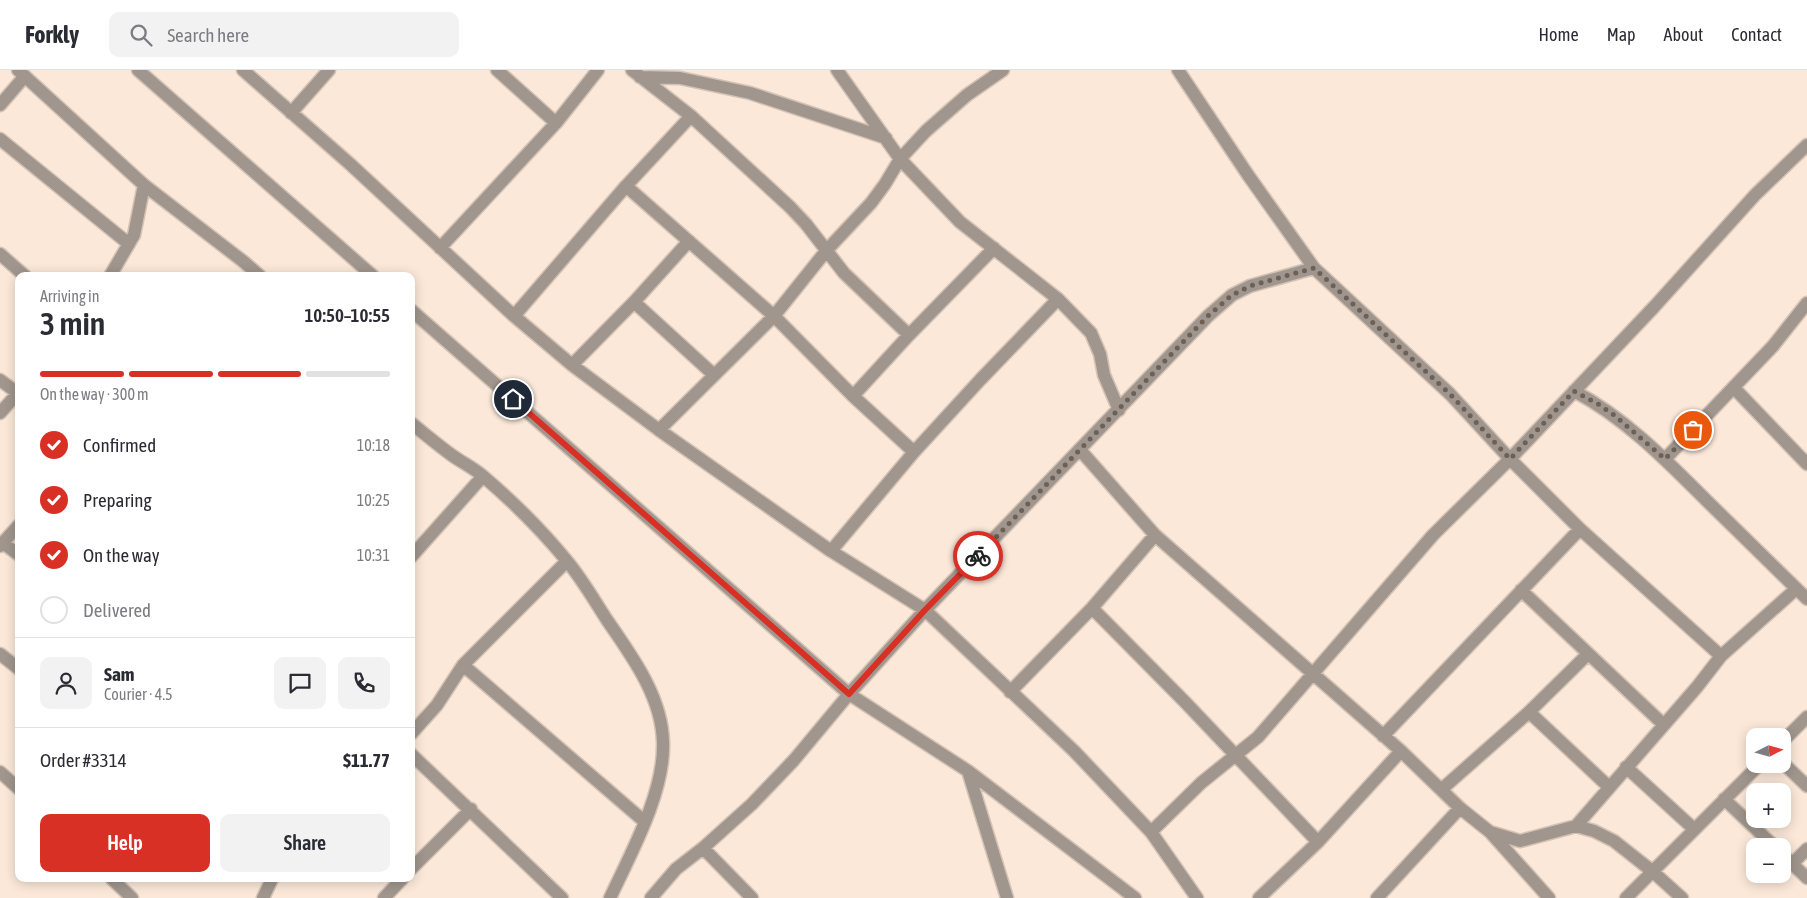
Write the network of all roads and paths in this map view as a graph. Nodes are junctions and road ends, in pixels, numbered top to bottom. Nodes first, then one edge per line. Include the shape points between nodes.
1 (138, 70) edge
2 (243, 70) edge
3 (329, 70) edge
4 (497, 70) edge
5 (598, 70) edge
6 (837, 70) edge
7 (1003, 70) edge
8 (1178, 70) edge
9 (22, 73) edge
10 (636, 73) edge
11 (0, 105) edge
12 (290, 113) junction
13 (691, 116) junction
14 (556, 123) junction
15 (886, 138) junction
16 (0, 139) edge
17 (1807, 145) edge
18 (900, 159) junction
19 (144, 185) junction
20 (626, 186) junction
21 (689, 241) junction
22 (129, 244) junction
23 (440, 248) junction
24 (994, 248) junction
25 (826, 251) junction
26 (0, 254) edge
27 (1314, 268) junction
28 (20, 272) edge
29 (112, 272) edge
30 (255, 272) edge
31 (368, 272) edge
32 (1058, 299) junction
33 (634, 302) junction
34 (1807, 303) edge
35 (415, 314) edge
36 (514, 316) junction
37 (774, 316) junction
38 (909, 335) junction
39 (572, 365) junction
40 (714, 375) junction
41 (0, 380) edge
42 (1734, 388) junction
43 (15, 391) edge
44 (1574, 391) junction
45 (15, 396) edge
46 (853, 396) junction
47 (1118, 410) junction
48 (0, 413) edge
49 (415, 426) edge
50 (659, 430) junction
51 (1080, 451) junction
52 (914, 452) junction
53 (1805, 457) edge
54 (1510, 459) junction
55 (1665, 459) junction
56 (483, 476) junction
57 (1580, 528) junction
58 (15, 529) edge
59 (1155, 535) junction
60 (2, 544) edge
61 (832, 551) junction
62 (415, 552) edge
63 (15, 553) edge
64 (567, 561) junction
65 (1796, 589) junction
66 (1521, 590) junction
67 (1807, 600) edge
68 (1092, 608) junction
69 (925, 610) junction
70 (0, 654) edge
71 (1588, 654) junction
72 (1721, 656) junction
73 (463, 665) junction
74 (15, 666) edge
75 (1313, 674) junction
76 (1010, 692) junction
77 (849, 694) junction
78 (1529, 712) junction
79 (1807, 717) edge
80 (1664, 725) junction
81 (415, 729) edge
82 (1791, 733) edge
83 (1383, 736) junction
84 (1401, 751) junction
85 (1236, 756) junction
86 (415, 758) edge
87 (1626, 767) junction
88 (968, 771) junction
89 (1791, 771) edge
90 (0, 772) edge
91 (1751, 773) edge
92 (0, 782) edge
93 (15, 784) edge
94 (15, 786) edge
95 (1807, 786) edge
96 (1609, 787) junction
97 (1442, 789) junction
98 (1724, 800) junction
99 (1460, 808) junction
100 (471, 809) junction
101 (645, 822) junction
102 (1576, 826) junction
103 (1694, 829) junction
104 (1151, 832) junction
105 (1490, 832) junction
106 (1765, 838) edge
107 (1318, 842) junction
108 (703, 848) junction
109 (1807, 849) edge
110 (1792, 864) joint
111 (415, 865) edge
112 (1652, 871) junction
113 (1807, 878) edge
114 (115, 882) edge
115 (271, 882) edge
116 (397, 882) edge
117 (132, 898) edge
118 (263, 898) edge
119 (384, 898) edge
120 (562, 898) edge
121 (610, 898) edge
122 (651, 898) edge
123 (752, 898) edge
124 (1007, 898) edge
125 (1135, 898) edge
126 (1196, 898) edge
127 (1259, 898) edge
128 (1377, 898) edge
129 (1549, 898) edge
130 (1626, 898) edge
131 (1682, 898) edge

1 - 31 street
2 - 12 street
3 - 12 street
4 - 14 street
5 - 14 street
6 - 15 street
7 - 18 street via 944,114
8 - 27 street
9 - 11 street
9 - 19 street
10 - 13 street
10 - 15 street via 680,78 750,93
12 - 23 street
13 - 20 street
13 - 25 street via 790,207
14 - 23 street
15 - 18 street
16 - 22 street
17 - 44 street via 1755,195
18 - 24 street via 960,222
18 - 25 street via 871,202
19 - 22 street via 134,235
19 - 30 street
20 - 21 street
20 - 36 street
21 - 33 street
21 - 37 street
22 - 29 street
23 - 36 street
24 - 32 street
24 - 38 street
25 - 37 street
25 - 38 street via 844,273
26 - 28 street
27 - 47 street via 1250,286 1232,295
27 - 54 street via 1450,394
32 - 47 street via 1091,333
32 - 52 street
33 - 39 street
33 - 40 street
34 - 42 street
35 - 77 street
36 - 39 street
37 - 40 street
37 - 46 street
38 - 46 street
39 - 50 street
40 - 50 street
41 - 43 street
42 - 53 street
42 - 55 street
44 - 54 street
44 - 55 street via 1614,415
45 - 48 street
46 - 52 street
47 - 51 street
49 - 56 street
50 - 61 street
51 - 59 street
51 - 69 street
52 - 61 street
54 - 57 street
54 - 75 street via 1432,535
55 - 65 street
56 - 62 street
56 - 64 street
57 - 66 street
57 - 72 street
58 - 60 street
59 - 68 street
59 - 75 street
60 - 63 street
61 - 69 street
64 - 73 street
64 - 101 street via 636,662 661,722 663,763
65 - 67 street
65 - 72 street
66 - 71 street
66 - 83 street
68 - 76 street
68 - 85 street
69 - 76 street
69 - 77 street
70 - 74 street
71 - 78 street
71 - 80 street
72 - 80 street
73 - 81 street
73 - 101 street
75 - 83 street
75 - 85 street
76 - 104 street via 1074,751
77 - 88 street
77 - 108 street via 794,760
78 - 96 street
78 - 97 street
79 - 82 street
80 - 87 street
83 - 84 street
84 - 97 street
84 - 107 street
85 - 104 street via 1201,783
85 - 107 street
86 - 100 street
87 - 96 street
87 - 103 street
88 - 124 street
88 - 125 street
89 - 95 street
90 - 93 street
91 - 98 street
92 - 94 street
96 - 102 street
97 - 99 street
98 - 103 street
98 - 106 street
99 - 105 street
99 - 128 street
100 - 111 street
100 - 120 street
101 - 121 street
102 - 105 street via 1520,841
102 - 112 street via 1614,841
103 - 112 street
104 - 126 street
105 - 129 street
107 - 127 street
108 - 122 street via 676,869
108 - 123 street
109 - 110 street
110 - 113 street
112 - 130 street
112 - 131 street
114 - 117 street
115 - 118 street
116 - 119 street

